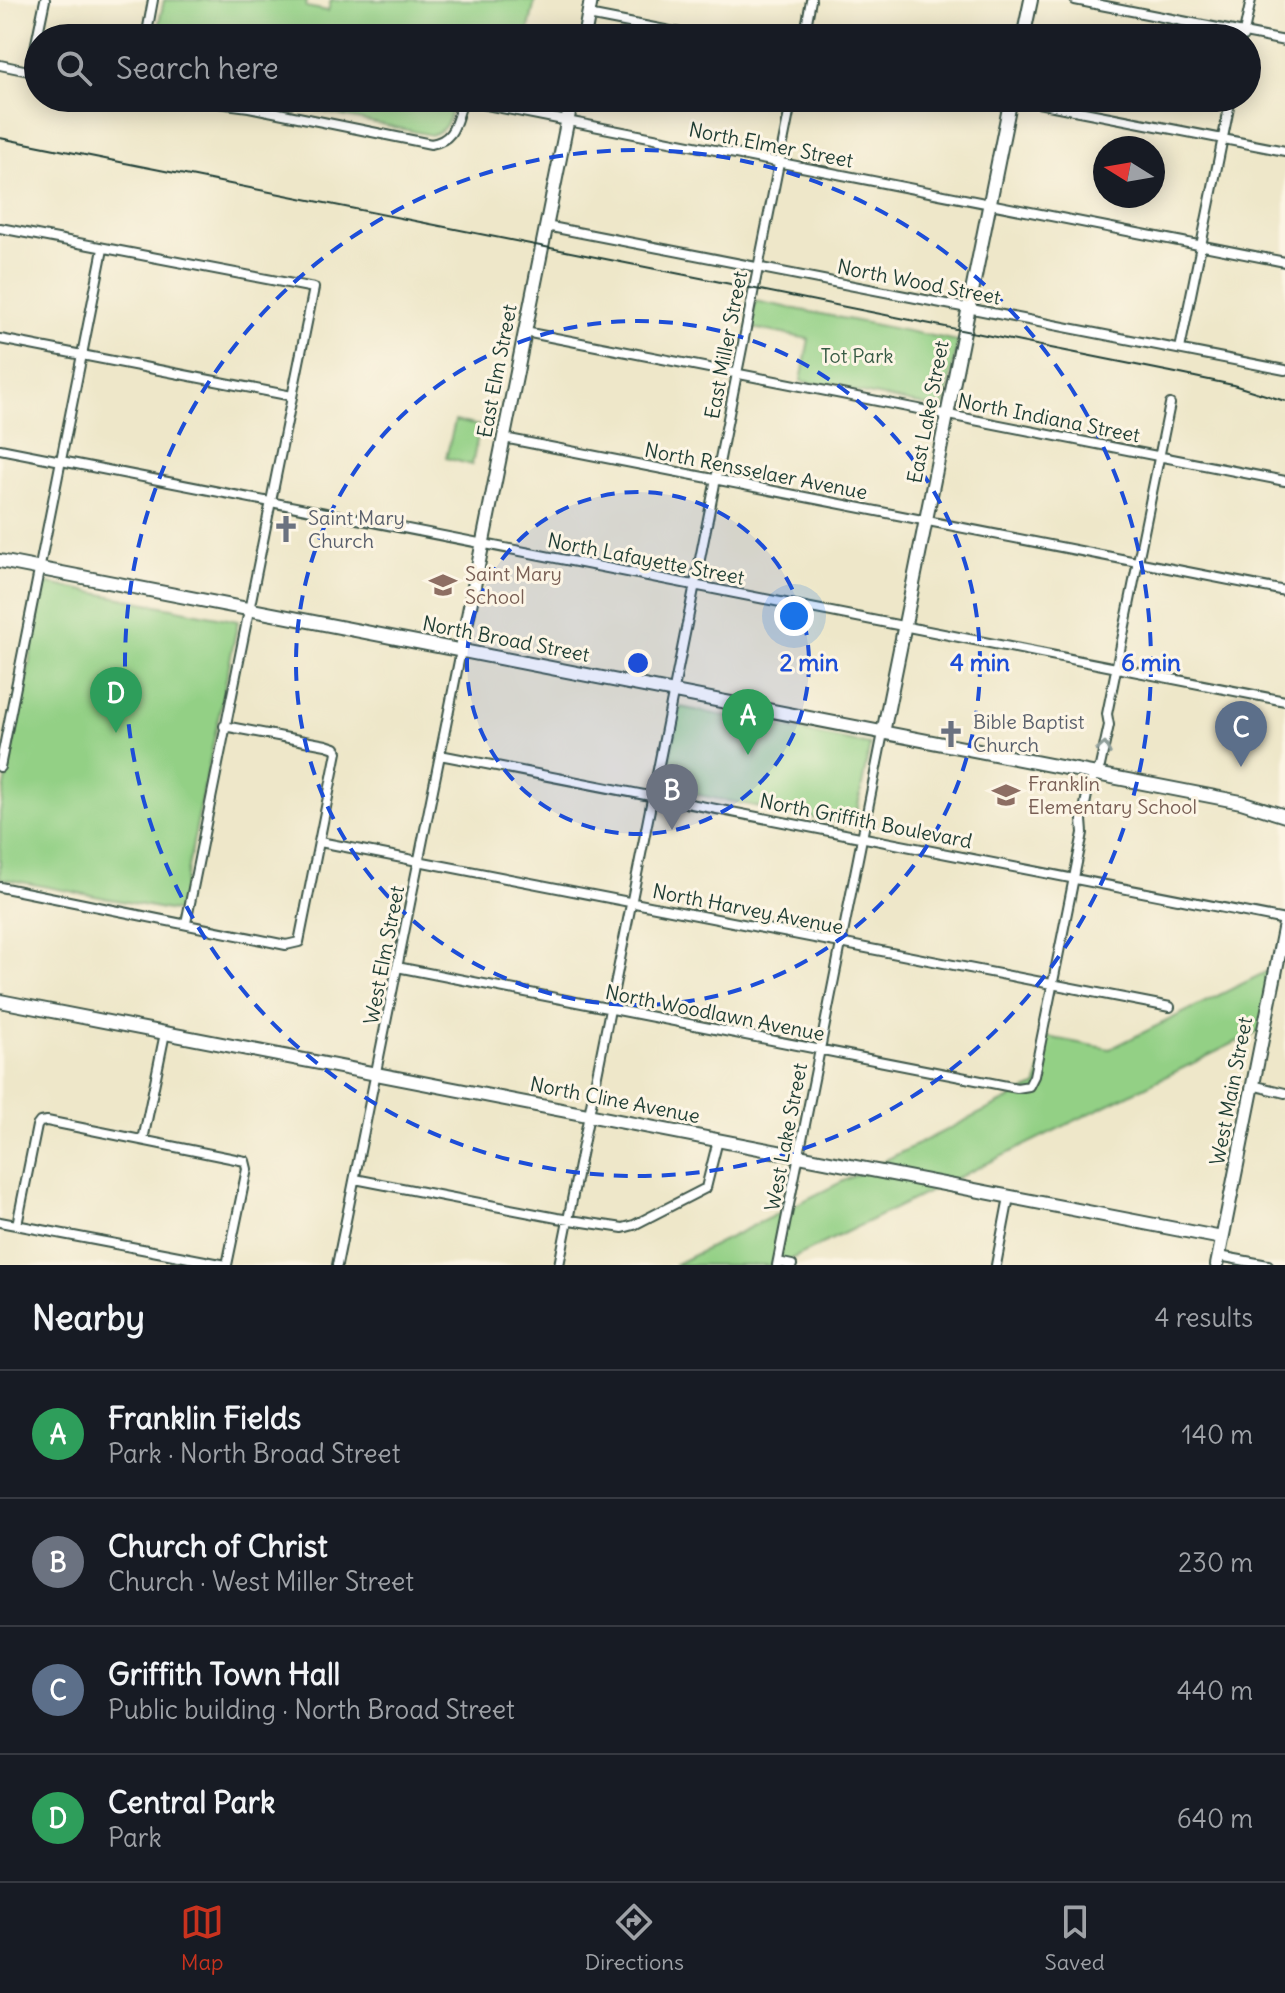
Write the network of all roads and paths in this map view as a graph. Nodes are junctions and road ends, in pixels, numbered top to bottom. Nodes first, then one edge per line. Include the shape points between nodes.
1 (45, 0) edge
2 (153, 0) edge
3 (591, 0) edge
4 (811, 0) edge
5 (1031, 0) edge
6 (1075, 0) edge
7 (1251, 0) edge
8 (588, 15) junction
9 (41, 24) edge
10 (149, 24) edge
11 (586, 24) edge
12 (634, 24) edge
13 (807, 24) edge
14 (1026, 24) edge
15 (1188, 24) edge
16 (1246, 24) edge
17 (1261, 38) edge
18 (1285, 41) edge
19 (0, 65) edge
20 (24, 70) edge
21 (274, 112) edge
22 (459, 112) edge
23 (522, 112) edge
24 (569, 112) edge
25 (789, 112) edge
26 (1009, 112) edge
27 (1084, 112) edge
28 (1228, 112) edge
29 (567, 121) junction
30 (1223, 139) junction
31 (1285, 151) edge
32 (779, 163) junction
33 (990, 203) junction
34 (546, 226) junction
35 (0, 228) edge
36 (1201, 245) junction
37 (103, 249) junction
38 (1285, 262) edge
39 (758, 267) junction
40 (969, 308) junction
41 (525, 332) junction
42 (0, 339) edge
43 (1180, 349) junction
44 (82, 355) junction
45 (1285, 370) edge
46 (736, 373) junction
47 (292, 396) junction
48 (1170, 404) dead end
49 (948, 415) junction
50 (504, 438) junction
51 (0, 449) edge
52 (1159, 456) junction
53 (61, 461) junction
54 (715, 479) junction
55 (1285, 481) edge
56 (272, 502) junction
57 (927, 520) junction
58 (482, 543) junction
59 (0, 561) edge
60 (1137, 561) junction
61 (40, 569) junction
62 (694, 584) junction
63 (1285, 591) edge
64 (250, 610) junction
65 (906, 626) junction
66 (461, 651) junction
67 (1116, 667) junction
68 (672, 692) junction
69 (1285, 701) edge
70 (224, 726) junction
71 (883, 733) junction
72 (440, 755) junction
73 (0, 767) edge
74 (1096, 774) junction
75 (651, 796) junction
76 (1285, 816) edge
77 (863, 837) junction
78 (320, 842) junction
79 (418, 862) junction
80 (1074, 878) junction
81 (0, 887) edge
82 (630, 902) junction
83 (1285, 922) edge
84 (186, 923) junction
85 (841, 944) junction
86 (397, 967) junction
87 (1052, 984) junction
88 (0, 1001) edge
89 (1170, 1007) dead end
90 (608, 1009) junction
91 (165, 1033) junction
92 (820, 1050) junction
93 (376, 1074) junction
94 (1252, 1085) junction
95 (1285, 1093) edge
96 (587, 1114) junction
97 (143, 1140) junction
98 (718, 1140) junction
99 (798, 1156) junction
100 (355, 1179) junction
101 (1009, 1197) junction
102 (568, 1219) junction
103 (0, 1222) edge
104 (17, 1225) junction
105 (1222, 1238) junction
106 (1218, 1261) edge
107 (777, 1264) edge
108 (226, 1265) edge
109 (337, 1265) edge
110 (559, 1265) edge
111 (792, 1265) edge
112 (996, 1265) edge
113 (1268, 1265) edge

1 - 9 street
2 - 10 street
3 - 8 street
4 - 13 street
5 - 14 street
6 - 15 street
7 - 16 street
8 - 11 street
8 - 12 street
17 - 18 street
19 - 20 street
21 - 22 street, North Elmer Street via 431,144 451,134
23 - 29 street, North Elmer Street
24 - 29 street, East Elm Street
25 - 32 street, East Miller Street
26 - 33 street, East Lake Street
27 - 30 street
28 - 30 street
29 - 32 street, North Elmer Street
29 - 34 street, East Elm Street
30 - 31 street
30 - 36 street
32 - 33 street, North Elmer Street
32 - 39 street, East Miller Street
33 - 36 street, North Elmer Street
33 - 40 street, East Lake Street
34 - 39 street, North Wood Street
34 - 41 street, East Elm Street
35 - 37 street
36 - 38 street, North Elmer Street
36 - 43 street
37 - 44 street
37 - 47 street via 314,288
39 - 40 street, North Wood Street
39 - 46 street, East Miller Street
40 - 43 street, North Wood Street
40 - 49 street, East Lake Street
41 - 46 street, North Indiana Street
41 - 50 street, East Elm Street
42 - 44 street
43 - 45 street, North Wood Street
44 - 47 street
44 - 53 street
46 - 49 street, North Indiana Street
46 - 54 street, East Miller Street
47 - 56 street
48 - 52 street
49 - 52 street, North Indiana Street
49 - 57 street, East Lake Street
50 - 54 street, North Rensselaer Avenue
50 - 58 street, East Elm Street
51 - 53 street, North Lafayette Street
52 - 55 street, North Indiana Street
52 - 60 street
53 - 56 street, North Lafayette Street
53 - 61 street
54 - 57 street, North Rensselaer Avenue
54 - 62 street, East Miller Street
56 - 58 street, North Lafayette Street
56 - 64 street
57 - 60 street, North Rensselaer Avenue
57 - 65 street, East Lake Street
58 - 62 street, North Lafayette Street
58 - 66 street, East Elm Street
59 - 61 street, North Broad Street
60 - 63 street, North Rensselaer Avenue
60 - 67 street
61 - 64 street, North Broad Street
61 - 73 street
62 - 65 street, North Lafayette Street
62 - 68 street, East Miller Street
64 - 66 street, North Broad Street
64 - 70 street
65 - 67 street, North Lafayette Street
65 - 71 street, East Lake Street
66 - 68 street, North Broad Street
66 - 72 street, West Elm Street
67 - 69 street, North Lafayette Street
74 -> 67 street
68 - 71 street, North Broad Street
68 - 75 street, East Miller Street
70 - 78 street via 335,748
70 - 84 street
71 - 74 street, North Broad Street
71 - 77 street, West Lake Street
72 - 75 street, North Griffith Boulevard
72 - 79 street, West Elm Street
74 - 76 street, North Broad Street via 1241,802
74 - 80 street via 1089,785
75 - 77 street, North Griffith Boulevard
75 - 82 street, East Miller Street
77 - 80 street, North Griffith Boulevard
77 - 85 street, West Lake Street
78 - 79 street, North Harvey Avenue
78 - 84 street via 299,942 286,945
79 - 82 street, North Harvey Avenue
79 - 86 street, West Elm Street
80 - 83 street, North Griffith Boulevard
80 - 87 street
81 - 84 street
82 - 85 street, North Harvey Avenue
82 - 90 street, East Miller Street
83 - 94 street, West Main Street
85 - 87 street, North Harvey Avenue
85 - 92 street, West Lake Street
86 - 90 street, North Woodlawn Avenue
86 - 93 street, West Elm Street
87 - 89 street, North Harvey Avenue
87 - 92 street, North Woodlawn Avenue via 1028,1087
88 - 91 street, North Cline Avenue
90 - 92 street, North Woodlawn Avenue
90 - 96 street, East Miller Street
91 - 93 street, North Cline Avenue
91 - 97 street
92 - 99 street, West Lake Street
93 - 96 street, North Cline Avenue
93 - 100 street, West Elm Street
94 - 95 street
94 - 105 street, West Main Street
96 - 98 street, North Cline Avenue
96 - 102 street, East Miller Street
97 - 104 street via 40,1122
97 - 108 street via 245,1161
98 - 99 street, North Cline Avenue
98 - 102 street via 709,1182 698,1193 626,1228
99 - 101 street, North Cline Avenue
99 - 107 street, West Lake Street
100 - 102 street
100 - 109 street, West Elm Street
101 - 105 street, North Cline Avenue
101 - 112 street
102 - 110 street, East Miller Street
103 - 104 street
104 - 108 street
105 - 106 street, West Main Street
106 - 113 street
107 - 111 street

